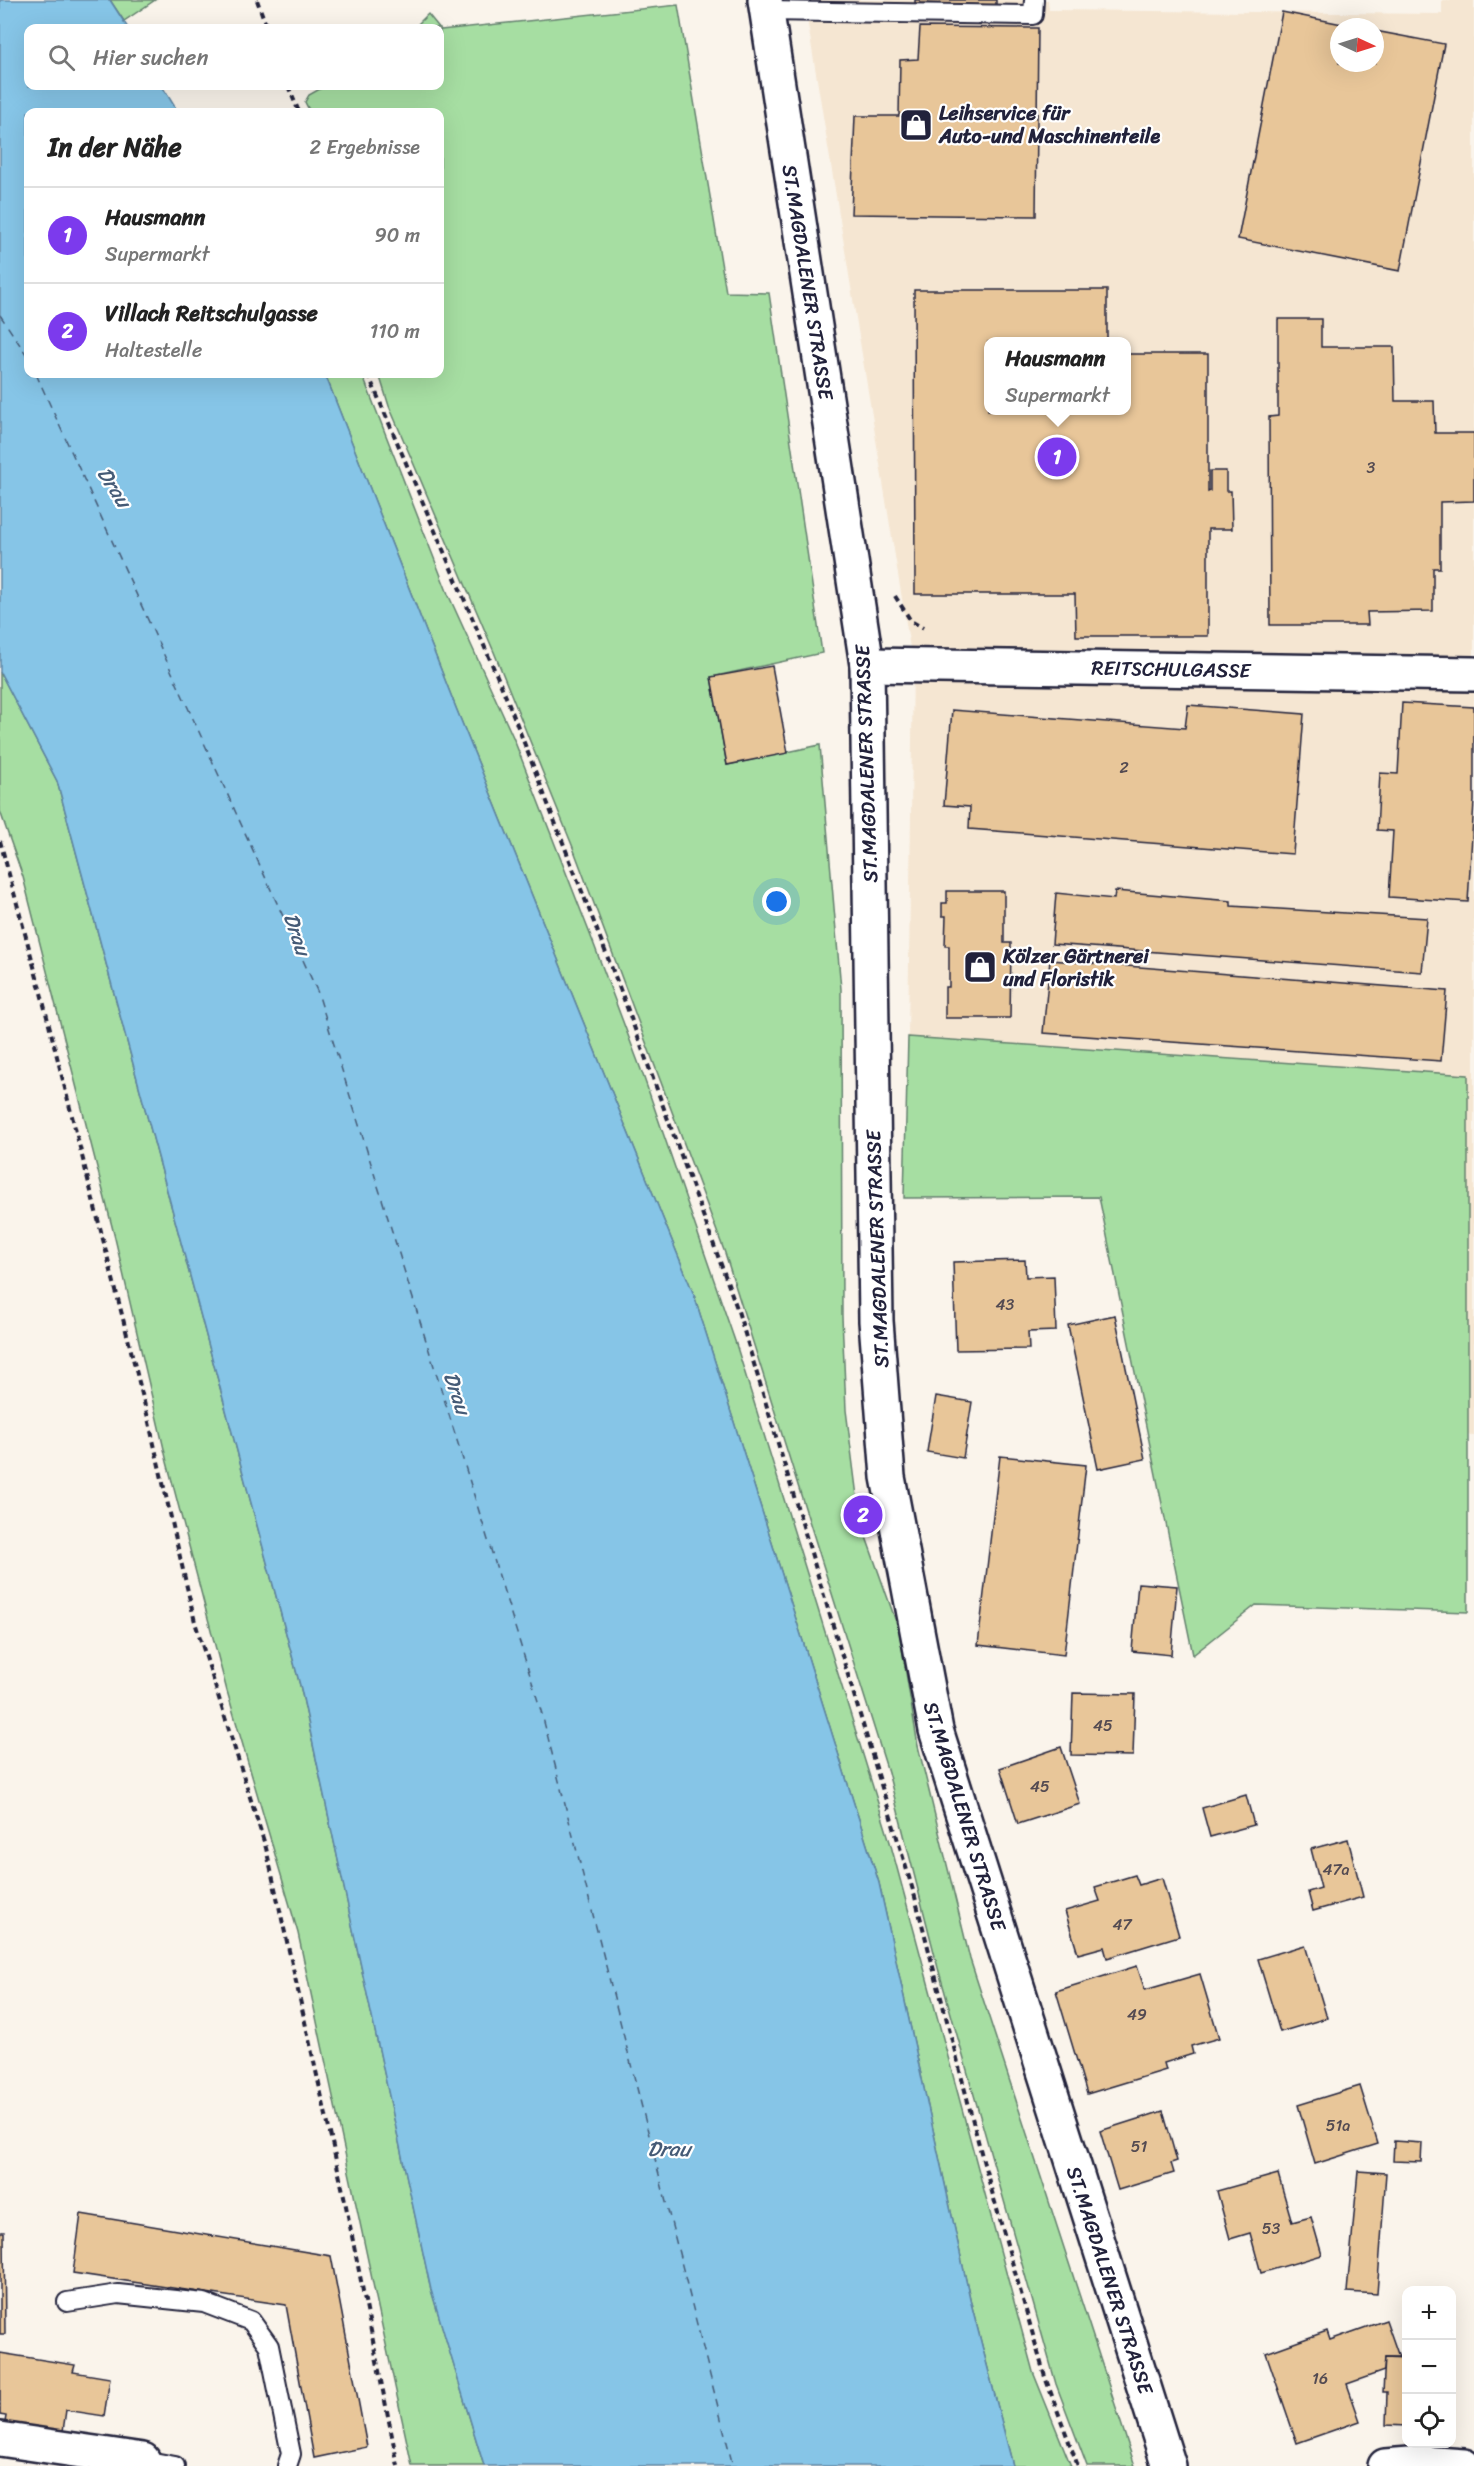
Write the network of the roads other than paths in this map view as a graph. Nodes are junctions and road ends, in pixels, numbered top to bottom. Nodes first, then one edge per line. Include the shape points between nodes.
1 (1034, 0) edge
2 (766, 5) edge
3 (867, 665) junction
4 (1474, 674) edge
5 (67, 2302) dead end
6 (0, 2439) edge
7 (97, 2460) edge
8 (143, 2460) joint
9 (175, 2466) edge
10 (287, 2466) edge
11 (1169, 2466) edge
12 (1385, 2466) edge
13 (1464, 2466) edge

1 - 2 lane via 1033,15
2 - 3 street, ST.MAGDALENER STRASSE
3 - 4 street, REITSCHULGASSE
3 - 11 street, ST.MAGDALENER STRASSE via 876,1321 888,1477 936,1731
5 - 10 lane via 117,2294 204,2303 251,2321 269,2346 291,2454
6 - 7 street
7 - 8 street
8 - 9 lane
12 - 13 street

